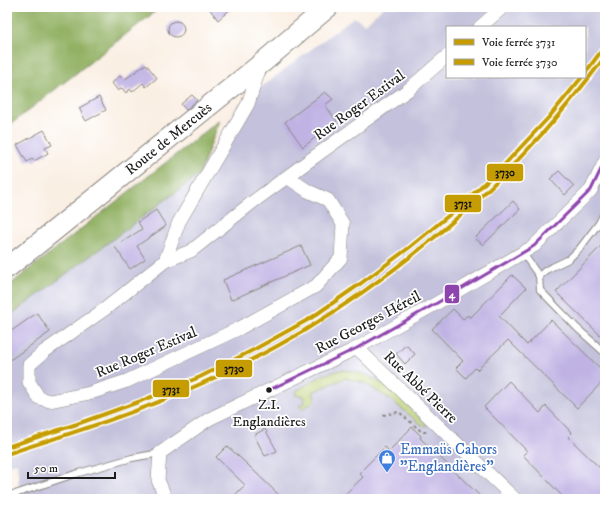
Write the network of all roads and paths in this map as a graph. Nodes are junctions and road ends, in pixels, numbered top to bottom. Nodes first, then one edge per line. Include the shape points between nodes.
1 (328, 7) edge
2 (503, 7) edge
3 (481, 26) edge
4 (446, 57) edge
5 (262, 63) junction
6 (605, 161) edge
7 (287, 177) junction
8 (605, 211) edge
9 (522, 252) junction
10 (165, 261) junction
11 (7, 268) edge
12 (539, 276) junction
13 (356, 348) junction
14 (605, 353) edge
15 (383, 415) dead end
16 (440, 428) junction
17 (160, 453) junction
18 (7, 494) edge
19 (166, 499) edge
20 (515, 499) edge

1 - 5 main road, Route de Mercuès
2 - 3 street
4 - 7 street, Rue Roger Estival via 408,90
5 - 10 street via 248,104 179,222
5 - 11 main road, Route de Mercuès
6 - 9 street, Rue Georges Héreil via 591,190 534,246
7 - 10 street, Rue Roger Estival via 191,251
7 - 10 street, Rue Roger Estival via 328,200 343,224 341,258 316,286 240,328 127,381 90,393 50,400 39,398 29,382 29,365
8 - 12 lane via 599,223 569,259
9 - 12 lane
9 - 13 street, Rue Georges Héreil
12 - 14 lane via 540,290
13 - 16 street, Rue Abbé Pierre
13 - 17 street, Rue Georges Héreil via 208,419
15 - 16 path via 400,412 422,432
16 - 20 street, Rue Abbé Pierre
17 - 18 lane via 132,458 15,494
17 - 19 street via 158,480

